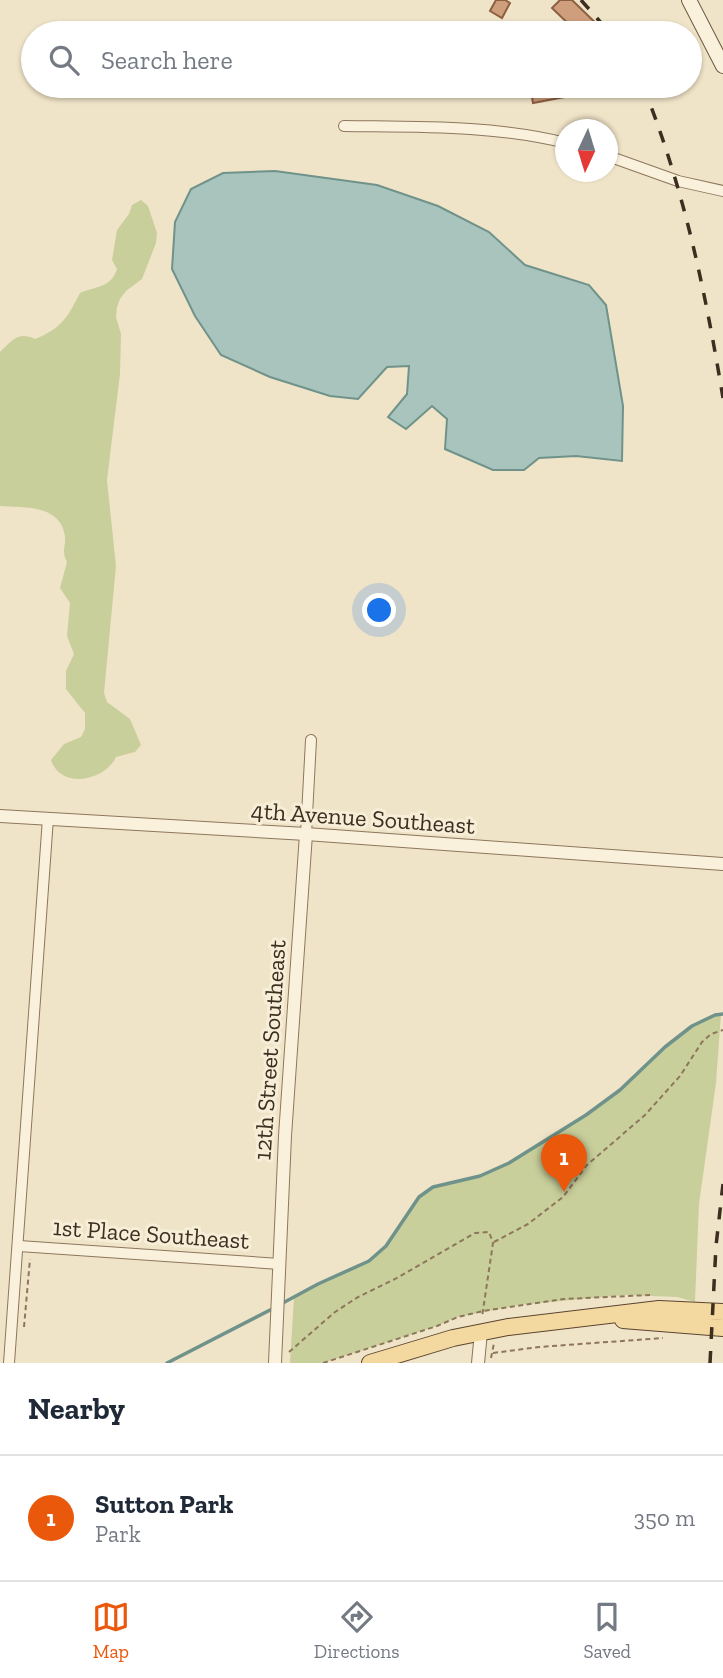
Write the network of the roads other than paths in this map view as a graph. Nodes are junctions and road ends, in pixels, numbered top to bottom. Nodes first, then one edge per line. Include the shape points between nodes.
1 (689, 0) edge
2 (700, 21) edge
3 (702, 25) edge
4 (723, 66) edge
5 (344, 126) dead end
6 (555, 141) edge
7 (618, 160) edge
8 (723, 191) edge
9 (311, 740) dead end
10 (0, 816) edge
11 (48, 818) junction
12 (306, 834) junction
13 (723, 864) edge
14 (19, 1246) junction
15 (280, 1264) junction
16 (0, 1307) edge
17 (13, 1308) junction
18 (723, 1312) edge
19 (603, 1317) junction
20 (723, 1328) edge
21 (481, 1332) junction
22 (9, 1363) edge
23 (275, 1363) edge
24 (370, 1363) edge
25 (478, 1363) edge

1 - 2 main road
3 - 4 main road
5 - 6 street via 434,126
7 - 8 street
9 - 12 street, 12th Street Southeast
10 - 11 street, 4th Avenue Southeast
11 - 12 street, 4th Avenue Southeast
11 - 14 street
12 - 13 street, 4th Avenue Southeast
12 - 15 street, 12th Street Southeast
14 - 15 street, 1st Place Southeast
14 - 17 street
15 - 23 street, 12th Street Southeast
16 - 17 street
17 - 22 street
18 - 19 main road via 659,1309
19 - 20 main road
19 - 21 main road
21 - 24 main road
21 - 25 street

